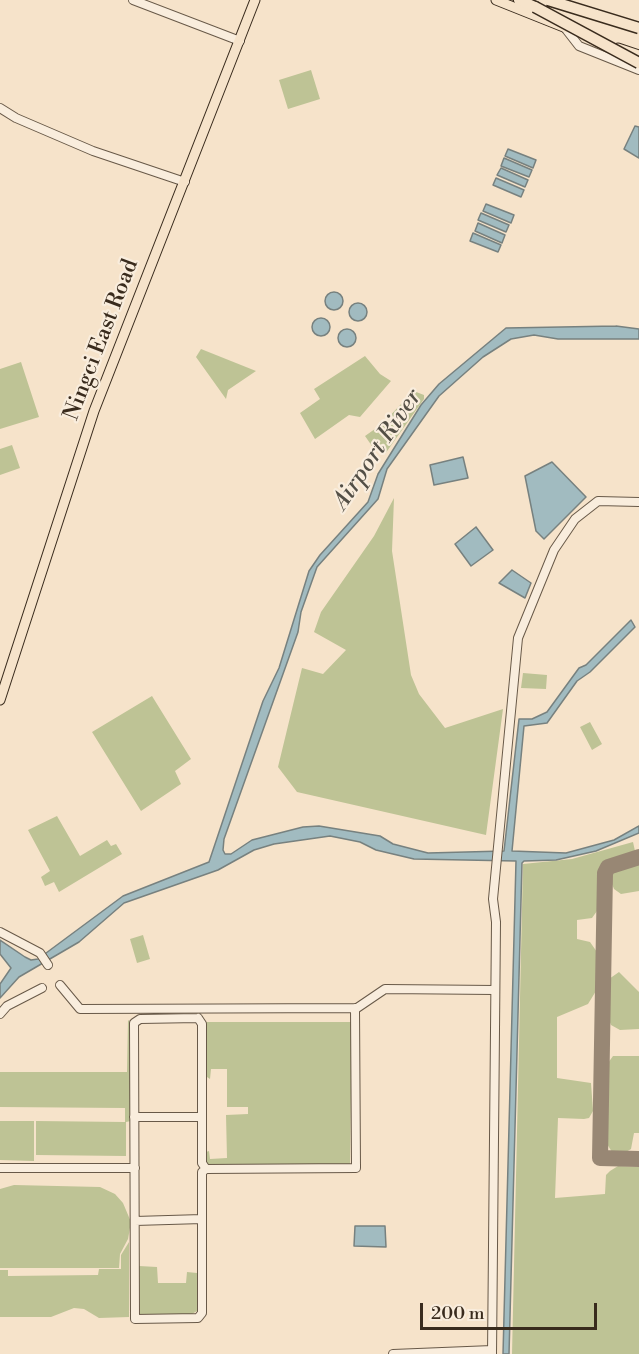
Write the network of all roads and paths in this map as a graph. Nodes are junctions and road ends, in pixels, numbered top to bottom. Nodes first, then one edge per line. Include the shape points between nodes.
1 (133, 0) edge
2 (255, 0) edge
3 (496, 0) edge
4 (519, 0) edge
5 (548, 0) edge
6 (567, 0) edge
7 (565, 28) junction
8 (639, 29) edge
9 (240, 41) junction
10 (639, 55) edge
11 (639, 63) edge
12 (639, 70) edge
13 (0, 108) edge
14 (185, 182) junction
15 (639, 502) edge
16 (0, 700) edge
17 (0, 932) edge
18 (48, 965) dead end
19 (60, 985) dead end
20 (42, 988) dead end
21 (495, 990) junction
22 (355, 1008) junction
23 (0, 1014) edge
24 (202, 1117) junction
25 (135, 1118) junction
26 (0, 1168) edge
27 (135, 1168) junction
28 (206, 1169) junction
29 (202, 1219) junction
30 (135, 1221) junction
31 (492, 1352) edge
32 (393, 1354) edge

1 - 9 street
2 - 9 main road, Ningci East Road
3 - 7 main road
4 - 11 highway, bridge
5 - 8 highway, bridge
6 - 8 main road
7 - 10 main road
7 - 12 street via 579,46
9 - 14 main road, Ningci East Road
13 - 14 street via 93,151
14 - 16 main road, Ningci East Road via 94,411
15 - 21 street via 598,501 575,519 554,550 518,639 494,878
17 - 18 street via 40,953
19 - 22 street via 80,1009
20 - 23 street via 7,1006
21 - 22 street via 385,990
21 - 31 street
22 - 28 street via 356,1168
24 - 25 street
24 - 25 street via 202,1024 198,1018 140,1019 134,1023
24 - 28 street via 202,1163
25 - 27 street
26 - 27 street
27 - 30 street
28 - 29 street via 202,1172
29 - 30 street
29 - 30 street via 202,1313 198,1318 135,1319
31 - 32 street

